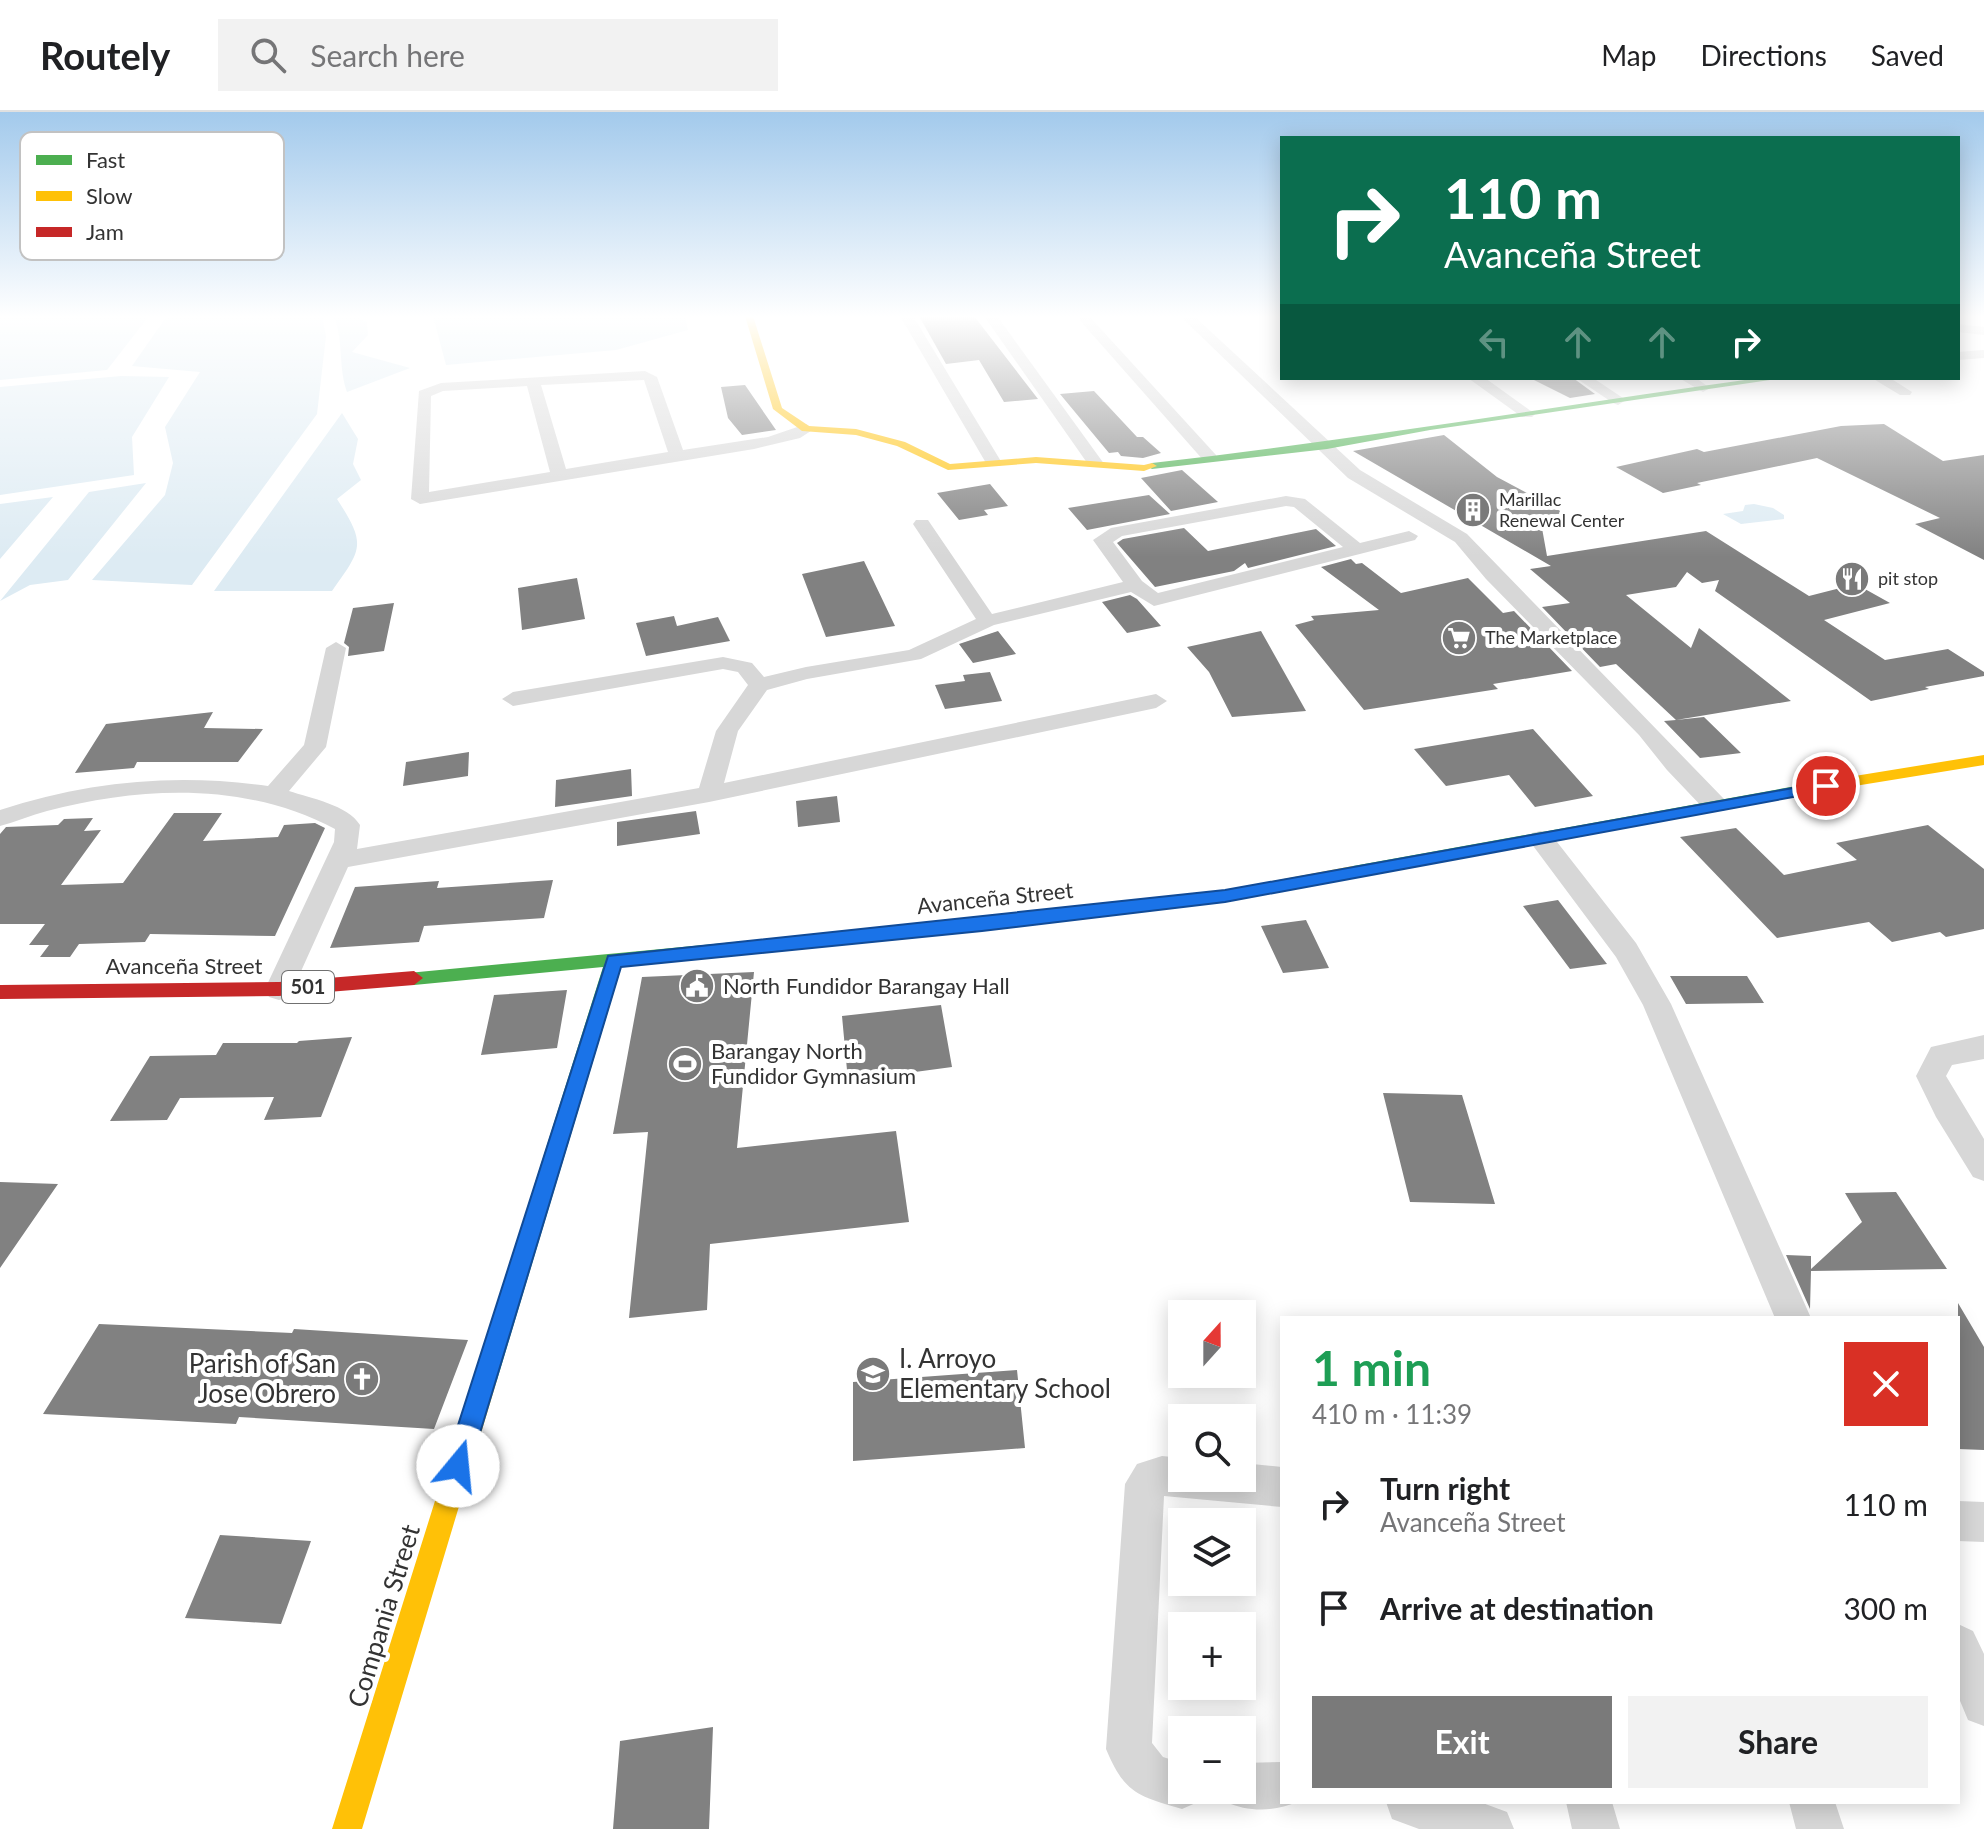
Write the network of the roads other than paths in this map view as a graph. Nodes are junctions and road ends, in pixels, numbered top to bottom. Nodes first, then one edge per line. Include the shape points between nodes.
1 (424, 396) edge
2 (537, 396) edge
3 (655, 396) edge
4 (774, 396) edge
5 (954, 396) edge
6 (1047, 396) edge
7 (1154, 396) edge
8 (1273, 396) edge
9 (1501, 396) edge
10 (1612, 396) edge
11 (1645, 396) edge
12 (1618, 400) junction
13 (1527, 414) junction
14 (806, 429) junction
15 (1327, 446) junction
16 (677, 455) junction
17 (1210, 458) junction
18 (994, 463) junction
19 (1096, 464) junction
20 (559, 475) junction
21 (922, 524) dead end
22 (1409, 536) dead end
23 (1358, 550) junction
24 (1135, 585) junction
25 (987, 621) junction
26 (336, 648) dead end
27 (759, 685) junction
28 (513, 699) dead end
29 (1156, 701) dead end
30 (1984, 760) edge
31 (274, 794) junction
32 (709, 794) junction
33 (1724, 803) junction
34 (0, 818) edge
35 (1541, 839) junction
36 (341, 860) junction
37 (614, 961) junction
38 (279, 989) junction
39 (0, 992) edge
40 (1984, 1047) edge
41 (1984, 1167) edge
42 (1792, 1316) edge
43 (1280, 1487) edge
44 (1960, 1521) edge
45 (1984, 1522) edge
46 (1960, 1650) edge
47 (1984, 1704) edge
48 (1168, 1782) edge
49 (1280, 1785) edge
50 (1256, 1786) edge
51 (1415, 1804) edge
52 (1590, 1804) edge
53 (1813, 1804) edge
54 (347, 1829) edge
55 (1490, 1829) edge
56 (1596, 1829) edge
57 (1820, 1829) edge

1 - 20 street via 420,499
2 - 20 street
3 - 16 street
4 - 14 street via 778,409
5 - 18 street
6 - 19 street
7 - 17 street
8 - 15 street
9 - 13 street
10 - 12 street
11 - 12 street
12 - 13 street
13 - 15 street
14 - 16 street
14 - 18 street via 856,432 901,444 948,467
15 - 17 street
15 - 33 street via 1354,474 1461,538 1647,730 1694,763
16 - 20 street
17 - 19 street via 1144,468
18 - 19 street
21 - 25 street
22 - 23 street
23 - 24 street via 1154,600
23 - 24 street via 1299,503 1286,501 1104,538
24 - 25 street
25 - 27 street via 914,655
26 - 31 street via 315,747
27 - 28 street via 745,667 723,663
27 - 32 street via 727,731
29 - 32 street
30 - 33 street, Avanceña Street / 501
31 - 34 street via 205,786 133,789 74,797
31 - 36 street via 348,825
32 - 36 street
33 - 35 street, Avanceña Street / 501
35 - 37 street, Avanceña Street / 501 via 1225,896
35 - 42 street via 1626,950 1657,1004
36 - 38 street
37 - 38 street, Avanceña Street / 501
37 - 54 street, Compania Street
38 - 39 street, Avanceña Street / 501
40 - 41 street via 1942,1055 1931,1076
43 - 48 street via 1162,1476 1145,1484 1129,1749 1148,1776
44 - 45 street
46 - 47 street
49 - 50 street
51 - 55 street
52 - 56 street
53 - 57 street

